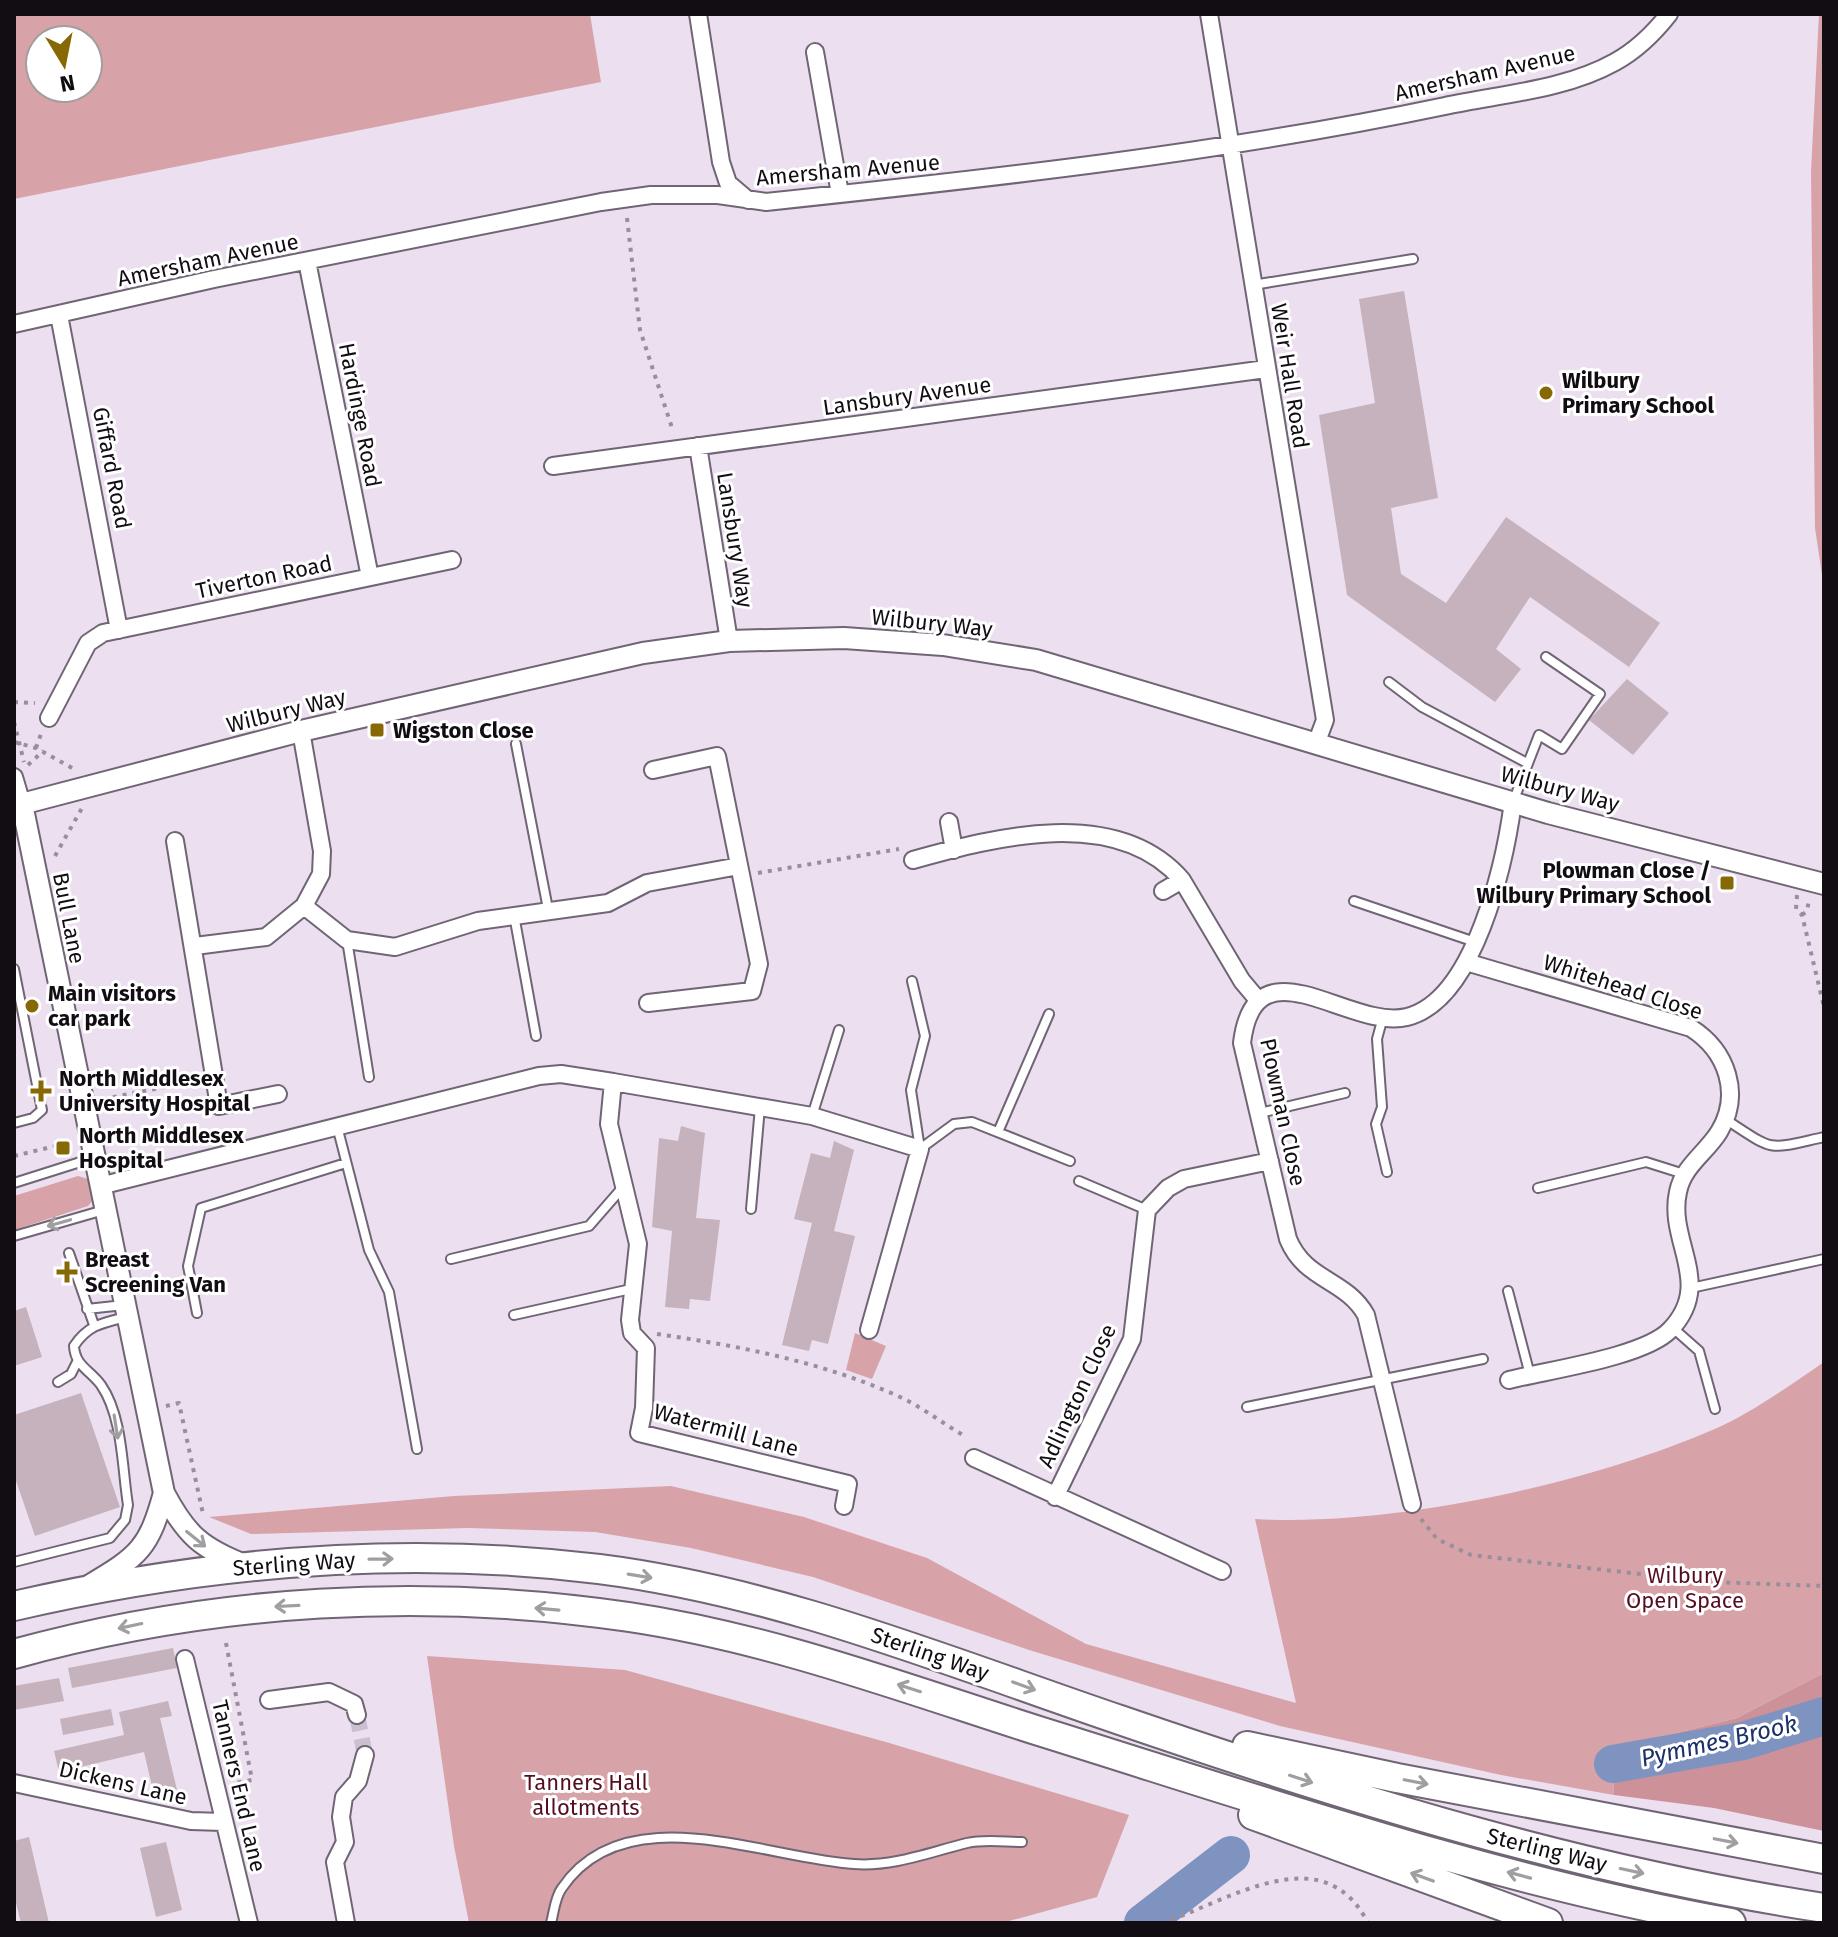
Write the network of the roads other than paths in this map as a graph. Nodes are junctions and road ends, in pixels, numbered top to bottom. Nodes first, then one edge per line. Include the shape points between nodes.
1 (698, 14) edge
2 (1209, 14) edge
3 (1669, 14) edge
4 (815, 52) dead end
5 (1232, 146) junction
6 (721, 162) junction
7 (840, 194) junction
8 (680, 196) junction
9 (750, 202) junction
10 (1413, 259) dead end
11 (307, 261) junction
12 (1253, 285) junction
13 (59, 315) junction
14 (14, 324) edge
15 (1266, 369) junction
16 (698, 446) junction
17 (553, 466) dead end
18 (452, 560) dead end
19 (370, 577) junction
20 (111, 584) junction
21 (119, 630) junction
22 (729, 641) junction
23 (88, 643) junction
24 (1546, 657) dead end
25 (1389, 682) dead end
26 (49, 718) dead end
27 (301, 731) junction
28 (516, 744) dead end
29 (1316, 744) junction
30 (1527, 763) junction
31 (21, 770) edge
32 (653, 770) dead end
33 (1513, 802) junction
34 (18, 805) edge
35 (949, 822) dead end
36 (175, 841) dead end
37 (954, 850) junction
38 (919, 858) road end
39 (740, 871) junction
40 (1182, 880) junction
41 (1824, 884) edge
42 (1163, 891) dead end
43 (1354, 901) dead end
44 (304, 906) junction
45 (548, 909) junction
46 (514, 915) junction
47 (347, 940) junction
48 (1475, 942) junction
49 (195, 946) junction
50 (1466, 962) junction
51 (14, 969) edge
52 (912, 981) dead end
53 (1258, 1000) junction
54 (648, 1003) dead end
55 (1049, 1014) dead end
56 (1383, 1017) junction
57 (839, 1030) dead end
58 (536, 1036) dead end
59 (369, 1077) dead end
60 (613, 1082) junction
61 (1345, 1093) dead end
62 (278, 1094) dead end
63 (760, 1106) junction
64 (1260, 1113) junction
65 (812, 1116) junction
66 (1725, 1119) junction
67 (14, 1123) edge
68 (337, 1126) junction
69 (998, 1132) junction
70 (1824, 1137) edge
71 (920, 1149) junction
72 (94, 1157) junction
73 (1070, 1161) dead end
74 (1270, 1161) junction
75 (346, 1163) junction
76 (1387, 1172) dead end
77 (1684, 1174) junction
78 (1079, 1181) dead end
79 (14, 1183) edge
80 (100, 1186) junction
81 (623, 1187) junction
82 (1538, 1188) dead end
83 (751, 1209) dead end
84 (105, 1210) junction
85 (1147, 1210) junction
86 (14, 1236) edge
87 (69, 1253) dead end
88 (451, 1259) dead end
89 (1824, 1259) edge
90 (1691, 1288) junction
91 (631, 1289) junction
92 (1508, 1291) dead end
93 (87, 1309) junction
94 (125, 1311) junction
95 (197, 1313) dead end
96 (514, 1315) dead end
97 (94, 1325) junction
98 (1673, 1328) junction
99 (869, 1330) dead end
100 (1483, 1359) dead end
101 (77, 1362) junction
102 (1530, 1375) junction
103 (1379, 1379) junction
104 (1509, 1380) dead end
105 (58, 1382) dead end
106 (1247, 1407) dead end
107 (1715, 1409) dead end
108 (417, 1449) dead end
109 (974, 1458) dead end
110 (164, 1493) junction
111 (1055, 1497) junction
112 (844, 1506) dead end
113 (1414, 1506) road end
114 (14, 1562) edge
115 (247, 1566) junction
116 (1222, 1571) dead end
117 (81, 1590) junction
118 (14, 1606) edge
119 (14, 1654) edge
120 (185, 1659) dead end
121 (269, 1700) dead end
122 (357, 1715) tunnel mouth
123 (1120, 1720) junction
124 (1036, 1730) junction
125 (365, 1755) tunnel mouth
126 (14, 1783) edge
127 (223, 1822) junction
128 (1022, 1842) dead end
129 (1824, 1859) edge
130 (1824, 1908) edge
131 (249, 1923) edge
132 (346, 1923) edge
133 (551, 1923) edge
134 (1548, 1923) edge
135 (1731, 1923) edge

1 - 6 street
2 - 5 street, Weir Hall Road
3 - 5 street, Amersham Avenue via 1653,35 1616,62 1584,75
4 - 7 street
5 - 7 street, Amersham Avenue
5 - 12 street, Weir Hall Road
6 - 8 street via 714,183
6 - 9 street via 728,183
7 - 9 street, Amersham Avenue
8 - 9 street, Amersham Avenue via 718,195
8 - 11 street, Amersham Avenue via 625,199
10 - 12 lane
11 - 13 street, Amersham Avenue
11 - 19 street, Hardinge Road
12 - 15 street, Weir Hall Road
13 - 14 street, Amersham Avenue
13 - 20 street, Giffard Road
15 - 16 street, Lansbury Avenue
15 - 29 street, Weir Hall Road via 1325,720
16 - 17 street, Lansbury Avenue
16 - 22 street, Lansbury Way
18 - 19 street, Tiverton Road
19 - 21 street, Tiverton Road
20 - 21 street, Giffard Road
20 - 23 street via 104,617
21 - 23 street, Tiverton Road
22 - 27 street, Wilbury Way via 643,653
22 - 29 street, Wilbury Way via 844,638 943,645 1036,660
23 - 26 street
24 - 30 lane via 1600,694 1562,749 1539,735
25 - 30 lane via 1422,707
27 - 34 street, Wilbury Way
27 - 44 street via 322,851 321,874
28 - 45 lane
29 - 33 street, Wilbury Way
30 - 33 lane
31 - 34 street, Bull Lane
32 - 39 street via 717,756
33 - 41 street, Wilbury Way
33 - 48 street via 1497,879
34 - 72 street, Bull Lane
35 - 37 street
36 - 49 street
37 - 38 street
37 - 40 street via 1034,835 1086,834 1139,849
39 - 45 street via 647,883 608,903
39 - 54 street via 759,964 752,991
40 - 42 street
40 - 53 street
43 - 48 lane
44 - 47 street
44 - 49 street via 266,937
45 - 46 street
46 - 47 street via 395,947
46 - 58 lane
47 - 59 lane
48 - 50 street
49 - 62 street via 193,967 219,1106
50 - 56 street via 1432,1004 1409,1017
50 - 66 street, Whitehead Close via 1691,1028 1711,1040 1721,1054 1730,1094
51 - 67 lane via 42,1102 33,1118
52 - 71 lane via 925,1036 911,1090
53 - 56 street via 1285,992
53 - 64 street, Plowman Close via 1246,1016 1242,1043
55 - 69 lane
56 - 76 lane via 1377,1039 1382,1107 1376,1124
57 - 65 lane
60 - 63 street
60 - 68 street via 539,1076
60 - 81 street, Watermill Lane via 609,1124
61 - 64 lane
63 - 65 street
63 - 83 lane
64 - 74 street, Plowman Close
65 - 71 street
66 - 70 lane via 1775,1148
66 - 77 street
68 - 75 lane
68 - 80 street
69 - 71 lane via 972,1122 954,1124
69 - 73 lane
71 - 99 street
72 - 79 lane
72 - 80 street, Bull Lane
74 - 85 street via 1184,1179
74 - 103 street, Plowman Close via 1294,1254 1358,1300 1370,1328
75 - 95 lane via 201,1208 188,1266
75 - 108 lane via 371,1258 389,1292
77 - 82 lane via 1646,1162
77 - 90 street via 1677,1208
78 - 85 lane
80 - 84 street, Bull Lane
81 - 88 lane via 589,1226
81 - 91 street, Watermill Lane via 638,1244
84 -> 86 lane
84 - 94 street, Bull Lane
85 - 111 street, Adlington Close via 1132,1339
87 - 93 lane
89 - 90 lane
90 - 98 street
91 - 96 lane
91 - 112 street, Watermill Lane via 632,1333 646,1348 639,1433 848,1484
92 - 102 lane
93 - 94 lane
93 - 97 lane
94 - 97 lane
94 - 110 street, Bull Lane
97 - 101 lane via 74,1346
98 - 102 street via 1635,1350
98 - 107 lane via 1699,1351
100 - 103 lane
101 - 105 lane
101 -> 114 lane via 100,1384 113,1408 128,1505 125,1520 110,1538
102 - 104 street
103 - 106 lane
103 - 113 street, Plowman Close
109 - 111 street, Adlington Close
110 -> 115 street via 190,1534
110 - 117 street via 146,1543 120,1567
111 - 116 street, Adlington Close
115 - 117 highway, Sterling Way
115 -> 123 highway, Sterling Way via 461,1558 658,1579 752,1598 836,1623
117 - 118 highway, Sterling Way
124 -> 119 highway, Sterling Way via 864,1673 721,1635 629,1617 538,1608 450,1602 262,1607 154,1621
120 - 127 street, Tanners End Lane
121 - 122 street via 329,1692 354,1704
123 -> 129 highway
123 -> 130 highway, Sterling Way via 1476,1832 1685,1883
134 -> 124 highway
135 -> 124 highway, Sterling Way via 1589,1893 1423,1849
125 - 132 street via 358,1781 344,1797 345,1842 335,1862
126 - 127 street, Dickens Lane via 191,1821
127 - 131 street, Tanners End Lane
128 - 133 lane via 969,1842 924,1857 856,1865 714,1839 654,1838 594,1853 560,1890

